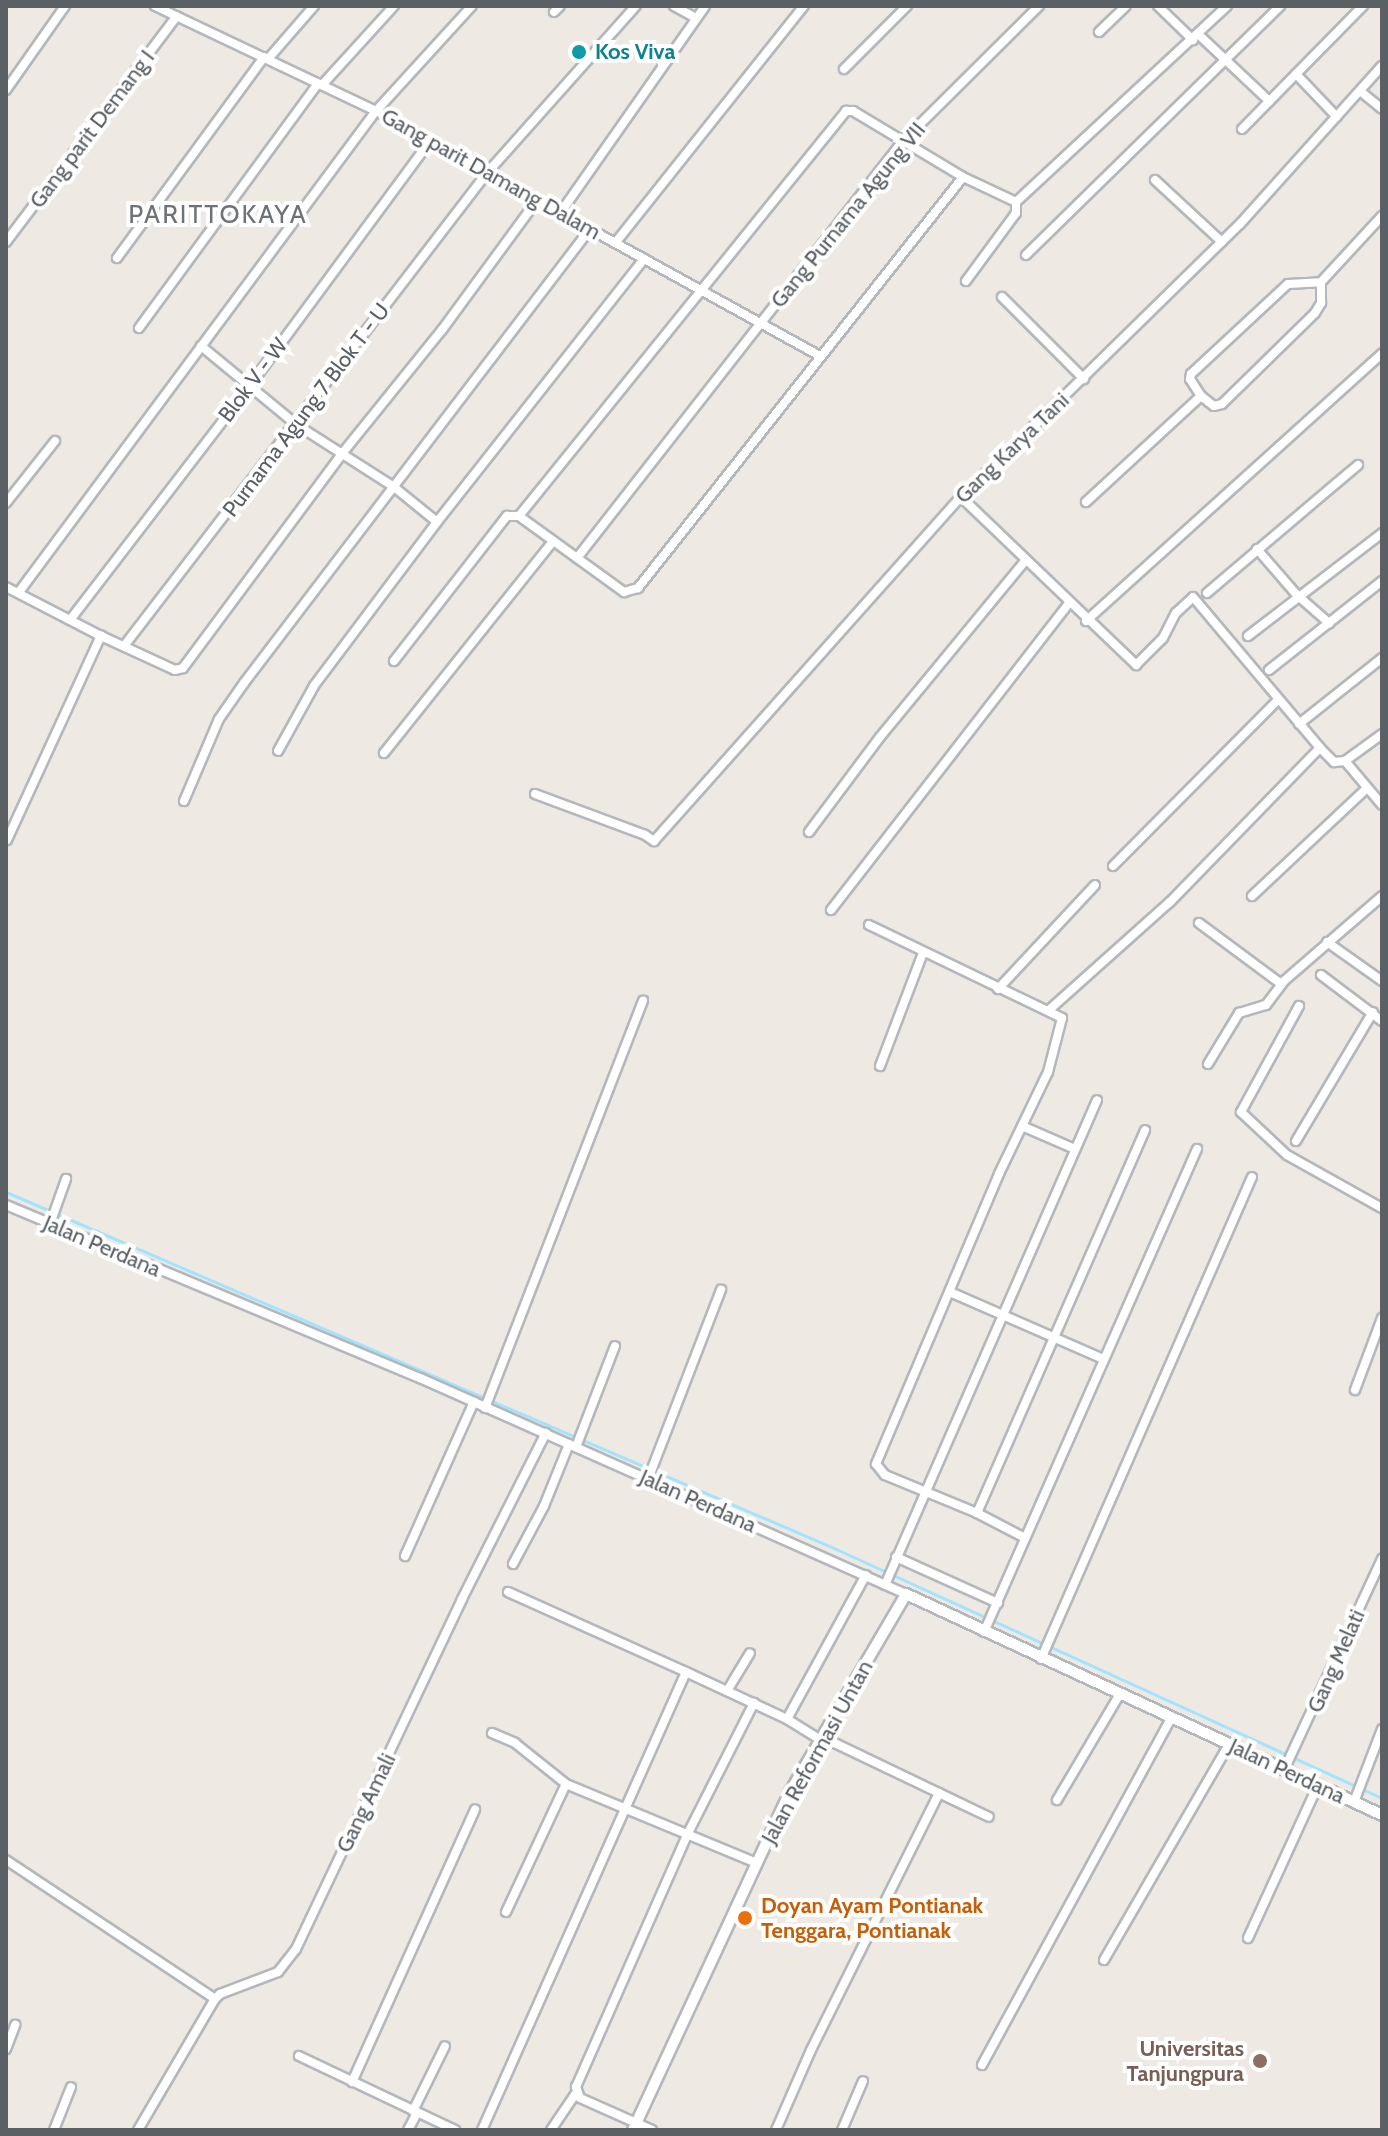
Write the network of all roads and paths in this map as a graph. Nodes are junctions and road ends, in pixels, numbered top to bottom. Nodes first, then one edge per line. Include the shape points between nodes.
1 (65, 6) edge
2 (155, 6) edge
3 (314, 6) edge
4 (394, 6) edge
5 (472, 6) edge
6 (636, 6) edge
7 (674, 6) edge
8 (705, 6) edge
9 (804, 6) edge
10 (907, 6) edge
11 (1039, 6) edge
12 (1126, 6) edge
13 (1158, 6) edge
14 (1227, 6) edge
15 (1280, 6) edge
16 (1363, 6) edge
17 (177, 16) junction
18 (696, 18) junction
19 (1099, 32) dead end
20 (1196, 37) junction
21 (266, 58) junction
22 (1227, 59) junction
23 (1382, 66) edge
24 (844, 69) dead end
25 (1296, 74) junction
26 (320, 84) junction
27 (6, 90) edge
28 (1360, 91) junction
29 (1269, 101) junction
30 (1382, 109) edge
31 (376, 111) junction
32 (1337, 117) junction
33 (1242, 129) dead end
34 (430, 141) junction
35 (903, 141) junction
36 (487, 173) junction
37 (963, 177) junction
38 (1155, 180) dead end
39 (537, 200) junction
40 (1016, 202) junction
41 (561, 212) junction
42 (1382, 216) edge
43 (590, 229) junction
44 (6, 242) edge
45 (616, 242) junction
46 (1222, 242) junction
47 (1026, 255) dead end
48 (117, 258) dead end
49 (644, 259) junction
50 (966, 281) dead end
51 (1321, 282) junction
52 (702, 293) junction
53 (1002, 297) dead end
54 (760, 323) junction
55 (139, 328) dead end
56 (201, 346) junction
57 (1382, 354) edge
58 (820, 356) junction
59 (1084, 379) junction
60 (248, 388) junction
61 (1201, 396) junction
62 (297, 425) junction
63 (55, 441) dead end
64 (341, 455) junction
65 (1358, 465) dead end
66 (394, 487) junction
67 (961, 497) junction
68 (1086, 502) dead end
69 (6, 503) edge
70 (519, 516) junction
71 (437, 522) junction
72 (1382, 533) edge
73 (553, 541) junction
74 (1257, 549) junction
75 (577, 558) junction
76 (1025, 561) junction
77 (1382, 581) edge
78 (6, 587) edge
79 (19, 592) junction
80 (1207, 593) dead end
81 (1297, 595) junction
82 (1069, 603) junction
83 (72, 618) junction
84 (1086, 621) junction
85 (1329, 623) junction
86 (101, 636) junction
87 (1248, 636) dead end
88 (124, 646) junction
89 (1382, 658) edge
90 (394, 661) dead end
91 (1269, 670) dead end
92 (1278, 700) junction
93 (1299, 724) junction
94 (1382, 734) edge
95 (1320, 748) junction
96 (278, 751) dead end
97 (384, 753) dead end
98 (1345, 761) junction
99 (1367, 788) junction
100 (535, 794) dead end
101 (184, 801) dead end
102 (1382, 805) edge
103 (809, 832) dead end
104 (7, 840) edge
105 (1113, 866) dead end
106 (1095, 885) dead end
107 (1252, 896) dead end
108 (1382, 896) edge
109 (831, 910) dead end
110 (1199, 923) dead end
111 (869, 925) dead end
112 (1327, 942) junction
113 (923, 953) junction
114 (1321, 975) dead end
115 (1382, 981) edge
116 (1281, 984) junction
117 (998, 989) junction
118 (643, 1001) dead end
119 (1299, 1006) dead end
120 (1049, 1010) junction
121 (1373, 1012) junction
122 (1382, 1021) edge
123 (1208, 1064) dead end
124 (880, 1066) dead end
125 (1097, 1100) dead end
126 (1022, 1126) junction
127 (1145, 1130) dead end
128 (1296, 1141) dead end
129 (1075, 1149) junction
130 (1197, 1149) dead end
131 (1252, 1177) dead end
132 (66, 1179) dead end
133 (6, 1205) edge
134 (1382, 1208) edge
135 (53, 1216) junction
136 (721, 1290) dead end
137 (950, 1292) junction
138 (1001, 1312) junction
139 (1382, 1318) edge
140 (1054, 1336) junction
141 (615, 1346) dead end
142 (1103, 1359) junction
143 (1355, 1390) dead end
144 (474, 1402) junction
145 (486, 1406) junction
146 (546, 1433) junction
147 (573, 1445) junction
148 (649, 1477) junction
149 (925, 1491) junction
150 (977, 1513) junction
151 (1025, 1538) junction
152 (405, 1556) dead end
153 (896, 1557) junction
154 (1382, 1559) edge
155 (513, 1564) dead end
156 (866, 1575) junction
157 (886, 1581) junction
158 (508, 1592) dead end
159 (906, 1594) junction
160 (998, 1605) junction
161 (986, 1628) junction
162 (750, 1653) dead end
163 (1043, 1656) junction
164 (686, 1672) junction
165 (727, 1691) junction
166 (1120, 1694) junction
167 (754, 1703) junction
168 (1172, 1717) junction
169 (787, 1719) junction
170 (1382, 1729) edge
171 (492, 1733) dead end
172 (821, 1739) junction
173 (1229, 1744) junction
174 (1286, 1766) junction
175 (566, 1784) junction
176 (1318, 1785) junction
177 (939, 1793) junction
178 (1356, 1798) junction
179 (1057, 1800) dead end
180 (627, 1809) junction
181 (475, 1810) dead end
182 (1382, 1815) edge
183 (989, 1817) dead end
184 (688, 1833) junction
185 (6, 1860) edge
186 (757, 1863) junction
187 (506, 1912) dead end
188 (1248, 1938) dead end
189 (1104, 1960) dead end
190 (215, 1999) junction
191 (15, 2025) dead end
192 (445, 2046) dead end
193 (6, 2049) edge
194 (299, 2056) dead end
195 (982, 2065) dead end
196 (863, 2081) dead end
197 (352, 2082) junction
198 (71, 2087) dead end
199 (576, 2093) junction
200 (415, 2112) junction
201 (634, 2126) edge
202 (54, 2130) edge
203 (138, 2130) edge
204 (408, 2130) edge
205 (455, 2130) edge
206 (482, 2130) edge
207 (551, 2130) edge
208 (652, 2130) edge
209 (776, 2130) edge
210 (842, 2130) edge

1 - 27 street
2 - 17 street, Gang parit Damang Dalam
3 - 21 street
4 - 26 street
5 - 31 street
6 - 36 street, Purnama Agung 7 Blok T - U
7 - 18 street
8 - 18 street
9 - 45 street
10 - 24 street
11 - 35 street, Gang Purnama Agung VII
12 - 19 street
13 - 20 street
14 - 20 street
15 - 22 street
16 - 25 street
17 - 21 street, Gang parit Damang Dalam
17 - 44 street, Gang parit Demang I
18 - 41 street
20 - 22 street
20 - 40 street
21 - 26 street, Gang parit Damang Dalam
21 - 48 street
22 - 29 street
22 - 47 street
23 - 28 street, Gang Karya Tani
25 - 29 street
25 - 32 street
26 - 31 street, Gang parit Damang Dalam
26 - 55 street
28 - 30 street
28 - 32 street, Gang Karya Tani
29 - 33 street
31 - 34 street, Gang parit Damang Dalam
31 - 56 street
32 - 46 street, Gang Karya Tani
34 - 36 street, Gang parit Damang Dalam
34 - 60 street, Blok V - W
35 - 37 street
35 - 52 street via 846,111
35 - 54 street, Gang Purnama Agung VII
36 - 39 street, Gang parit Damang Dalam
36 - 62 street, Purnama Agung 7 Blok T - U
37 - 40 street
37 - 58 street
38 - 46 street
39 - 41 street, Gang parit Damang Dalam
39 - 64 street
40 - 50 street via 1016,213
41 - 43 street, Gang parit Damang Dalam
42 - 51 street
43 - 45 street, Gang parit Damang Dalam
43 - 66 street
45 - 49 street, Gang parit Damang Dalam
46 - 59 street, Gang Karya Tani
49 - 52 street, Gang parit Damang Dalam
49 - 71 street
51 - 61 street via 1319,308 1222,404 1214,406
51 - 61 street via 1288,284 1191,374
52 - 54 street, Gang parit Damang Dalam
52 - 70 street
53 - 59 street
54 - 58 street, Gang parit Damang Dalam
54 - 75 street, Gang Purnama Agung VII
56 - 60 street
56 - 79 street
57 - 84 street
58 - 75 street via 638,588 624,592
59 - 67 street, Gang Karya Tani
60 - 62 street
60 - 83 street, Blok V - W
61 - 68 street
62 - 64 street
62 - 88 street, Purnama Agung 7 Blok T - U
63 - 69 street
64 - 66 street
64 - 88 street via 183,668 175,670
65 - 74 street
66 - 71 street
66 - 101 street via 219,719
67 - 76 street
67 - 100 street, Gang Karya Tani via 654,841
70 - 73 street
70 - 90 street via 507,516
71 - 96 street via 314,686
72 - 81 street
73 - 75 street
73 - 97 street
74 - 80 street
74 - 81 street
76 - 82 street
76 - 103 street
77 - 85 street
78 - 79 street
79 - 83 street
81 - 85 street
81 - 87 street
82 - 84 street
82 - 109 street
83 - 86 street
84 - 92 street via 1138,665 1193,597
85 - 91 street
86 - 88 street
86 - 104 street
89 - 93 street
92 - 93 street
92 - 105 street
93 - 95 street
94 - 98 street
95 - 98 street via 1338,765
95 - 120 street via 1170,902
98 - 99 street
99 - 102 street
99 - 107 street
106 - 117 street
108 - 112 street
110 - 116 street
111 - 113 street
112 - 115 street
112 - 116 street
113 - 117 street
113 - 124 street
114 - 121 street
116 - 123 street via 1266,1005 1239,1013
117 - 120 street
118 - 145 street
119 - 134 street via 1241,1112 1287,1155
120 - 126 street via 1062,1018 1063,1025
121 - 122 street
121 - 128 street
125 - 129 street
126 - 129 street
126 - 137 street
127 - 140 street
129 - 138 street
130 - 142 street
131 - 163 street
132 - 135 street
133 - 135 street, Jalan Perdana
135 - 144 street, Jalan Perdana
136 - 148 street
137 - 138 street
137 - 149 street via 876,1464 885,1475
138 - 140 street
138 - 149 street
139 - 143 street
140 - 142 street
140 - 150 street
141 - 147 street
142 - 151 street
144 - 145 street, Jalan Perdana
144 - 152 street
145 - 146 street, Jalan Perdana
146 - 147 street, Jalan Perdana
146 - 190 street, Gang Amali via 296,1949 278,1972
147 - 148 street, Jalan Perdana
147 - 155 street
148 - 156 street, Jalan Perdana
149 - 150 street
149 - 153 street
150 - 151 street
151 - 160 street
153 - 157 street
153 - 160 street
154 - 174 street, Gang Melati
156 - 157 street, Jalan Perdana
156 - 169 street
157 - 159 street, Jalan Perdana
158 - 164 street
159 - 161 street, Jalan Perdana
159 - 172 street, Jalan Reformasi Untan
160 - 161 street
161 - 163 street, Jalan Perdana
162 - 165 street
163 - 166 street, Jalan Perdana
164 - 165 street
164 - 180 street
165 - 167 street
166 - 168 street, Jalan Perdana
166 - 179 street
167 - 169 street
167 - 184 street
168 - 173 street, Jalan Perdana
168 - 195 street
169 - 172 street
170 - 178 street
171 - 175 street via 515,1743
172 - 177 street
172 - 186 street, Jalan Reformasi Untan
173 - 174 street, Jalan Perdana
173 - 189 street
174 - 176 street, Jalan Perdana
175 - 180 street
175 - 187 street
176 - 178 street, Jalan Perdana
176 - 188 street
177 - 183 street
177 - 209 street
178 - 182 street, Jalan Perdana
180 - 184 street
180 - 206 street
181 - 197 street
184 - 186 street
184 - 199 street
185 - 190 street
186 - 201 street, Jalan Reformasi Untan
190 - 203 street
191 - 193 street
192 - 200 street
194 - 197 street
196 - 210 street
197 - 200 street
198 - 202 street
199 - 201 street
199 - 207 street
200 - 204 street
200 - 205 street
201 - 208 street

